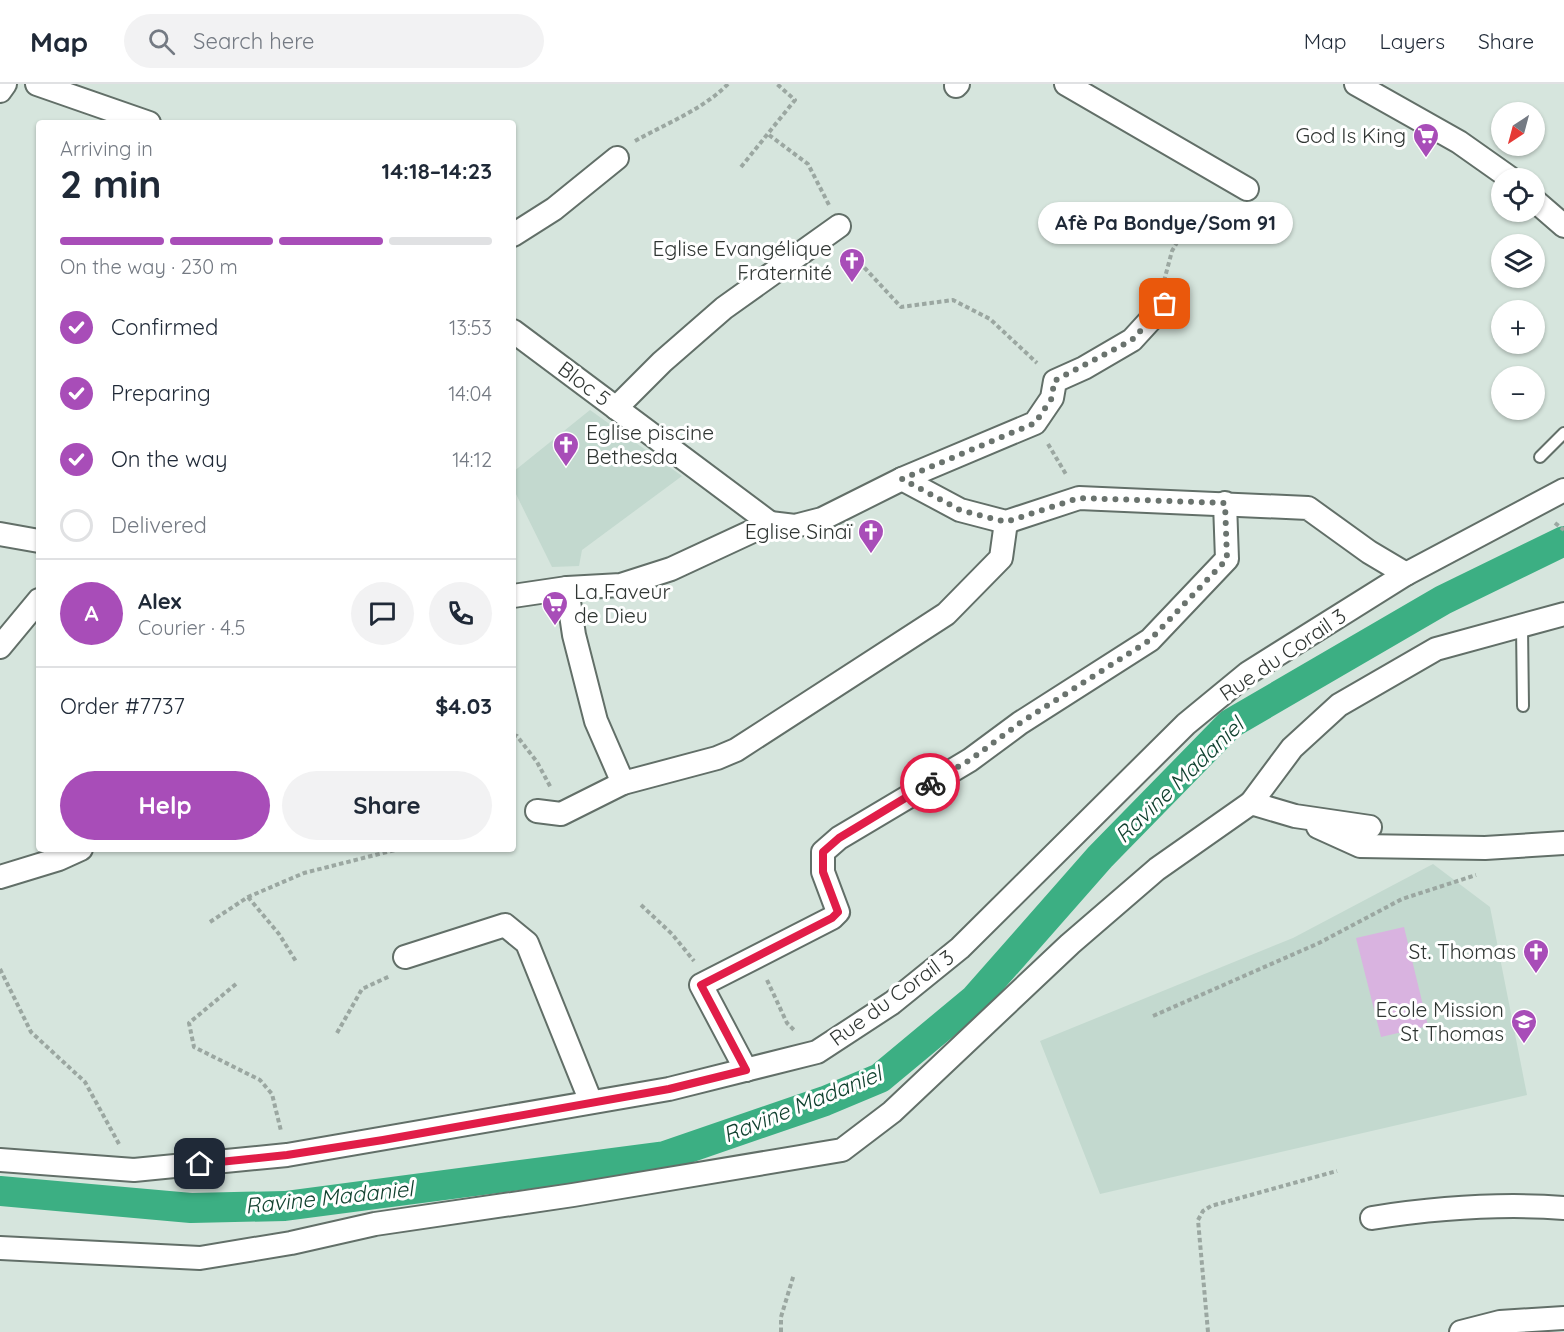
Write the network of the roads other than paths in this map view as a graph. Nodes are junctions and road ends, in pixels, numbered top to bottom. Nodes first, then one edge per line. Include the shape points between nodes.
1 (5, 84) edge
2 (37, 84) edge
3 (1066, 84) edge
4 (1356, 84) edge
5 (0, 90) edge
6 (140, 120) edge
7 (616, 158) road end
8 (1496, 168) edge
9 (1247, 189) road end
10 (1545, 210) edge
11 (839, 226) dead end
12 (1564, 226) edge
13 (516, 233) edge
14 (1165, 304) road end
15 (516, 333) edge
16 (616, 408) junction
17 (1564, 433) edge
18 (1540, 457) dead end
19 (902, 479) junction
20 (1564, 490) edge
21 (1225, 503) junction
22 (1006, 522) junction
23 (770, 523) junction
24 (0, 534) edge
25 (36, 540) edge
26 (1406, 574) junction
27 (567, 588) junction
28 (516, 596) edge
29 (36, 604) edge
30 (1564, 614) edge
31 (1522, 627) junction
32 (0, 647) edge
33 (1523, 706) dead end
34 (623, 783) junction
35 (1251, 803) junction
36 (537, 811) dead end
37 (1295, 816) junction
38 (1370, 827) dead end
39 (1564, 843) edge
40 (74, 852) edge
41 (0, 877) edge
42 (405, 957) road end
43 (746, 1070) junction
44 (591, 1102) junction
45 (0, 1160) edge
46 (1564, 1208) edge
47 (1372, 1218) dead end
48 (0, 1248) edge
49 (1564, 1318) edge
50 (1461, 1332) edge

1 - 5 street
2 - 6 street
3 - 9 street
4 - 8 street via 1459,142
7 - 13 street via 554,209
10 - 12 street
11 - 16 street via 724,308
14 - 19 street via 1132,340 1054,381 1052,398 1035,423
15 - 16 street, Bloc 5
16 - 23 street, Bloc 5
17 - 18 lane
19 - 22 street via 960,510
19 - 23 street via 822,519 795,526
20 - 26 street, Rue du Corail 3
21 - 22 street via 1079,498
21 - 26 street via 1308,508
21 - 43 street via 1227,559 1150,640 1020,723 970,760 839,838 823,852 823,872 838,912 701,985
22 - 34 street via 1001,558 946,614 736,750
23 - 27 street via 671,569 621,585
24 - 25 street
26 - 43 street, Rue du Corail 3 via 1248,673 1186,724 960,948 892,1003 817,1052
27 - 28 street
27 - 34 street via 574,635 596,721
29 - 32 street
30 - 31 street
31 - 33 lane
31 - 35 street via 1436,649 1340,705 1292,748
34 - 36 street via 561,814
35 - 37 street
35 - 48 street via 1149,877 1070,944 892,1112 842,1150 375,1224 200,1258
37 - 38 street
37 - 39 street via 1360,846 1509,847
40 - 41 street
42 - 44 street via 505,925 527,943
43 - 44 street, Rue du Corail 3 via 669,1089
44 - 45 street, Rue du Corail 3 via 287,1155 134,1170
46 - 47 street via 1479,1205
49 - 50 street via 1500,1322

